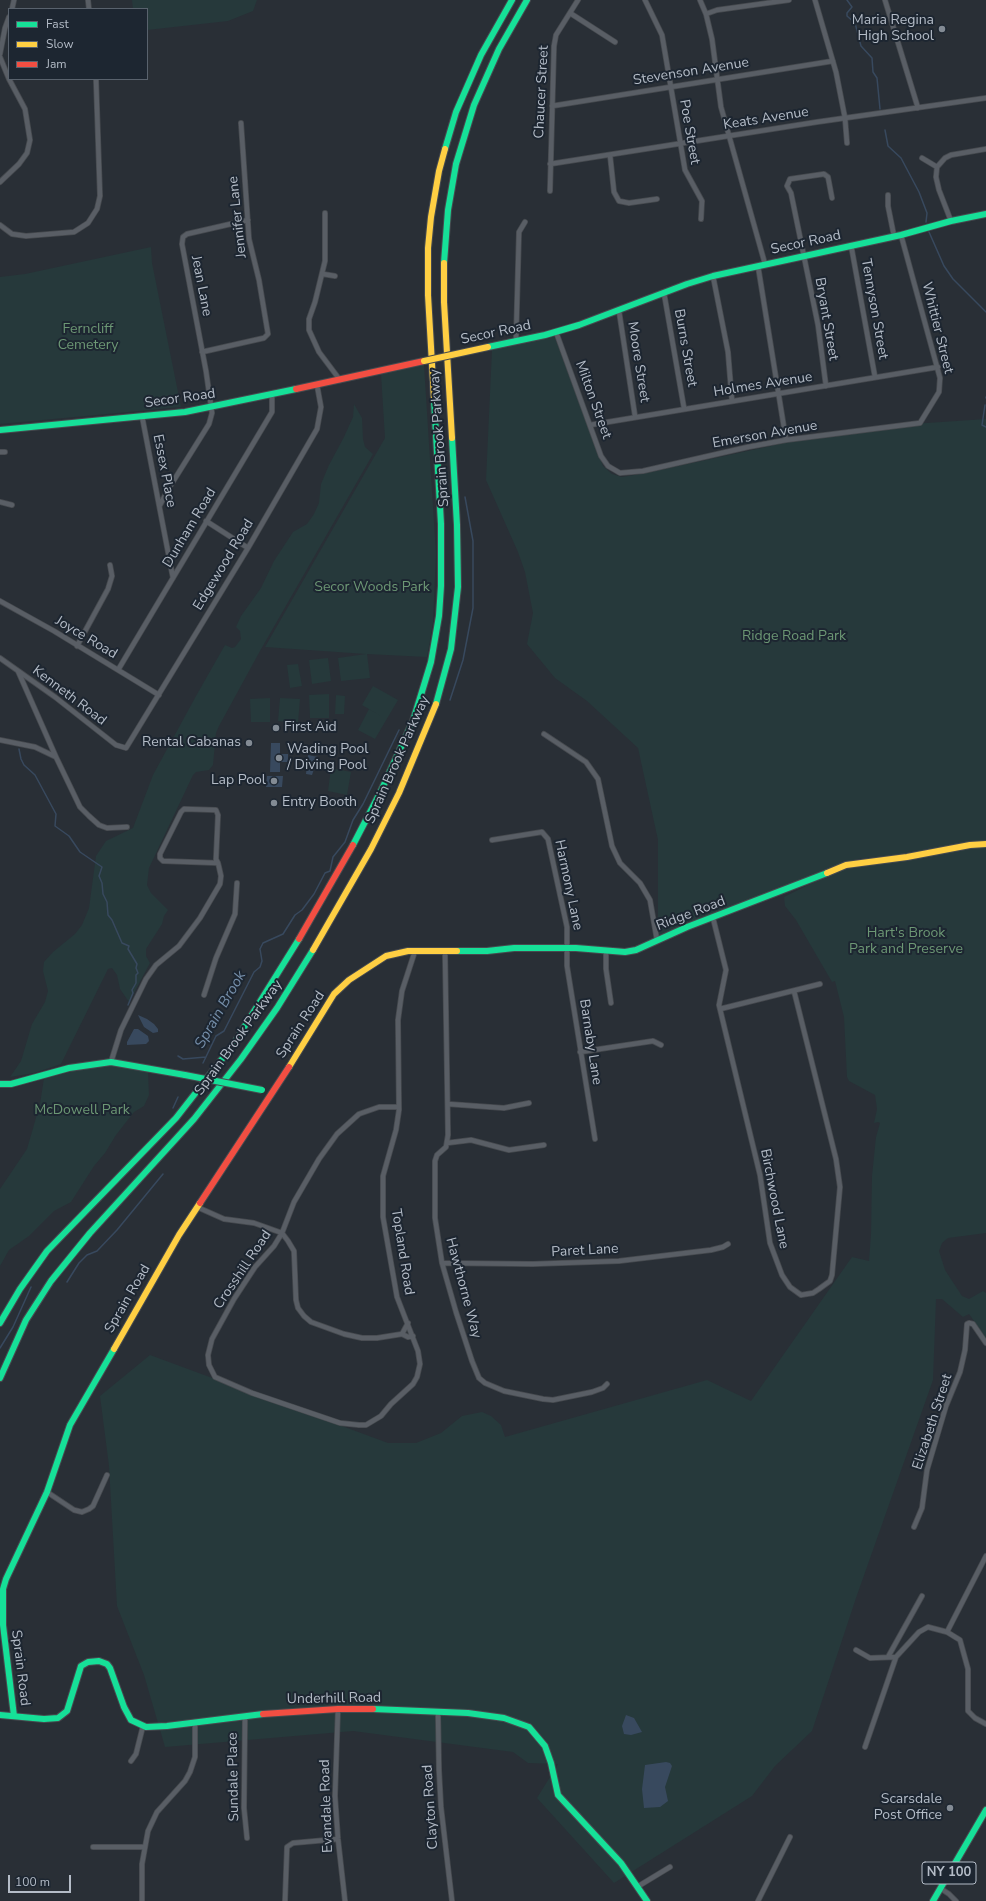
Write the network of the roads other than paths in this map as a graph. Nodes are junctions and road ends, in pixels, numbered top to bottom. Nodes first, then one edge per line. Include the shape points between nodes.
1 (511, 0) edge
2 (527, 0) edge
3 (578, 0) edge
4 (646, 0) edge
5 (700, 0) edge
6 (789, 0) edge
7 (815, 0) edge
8 (885, 0) edge
9 (570, 13) junction
10 (706, 14) junction
11 (8, 20) edge
12 (615, 42) dead end
13 (0, 54) edge
14 (0, 57) edge
15 (833, 61) junction
16 (8, 77) edge
17 (718, 79) junction
18 (10, 80) edge
19 (96, 80) edge
20 (670, 87) junction
21 (986, 98) edge
22 (552, 106) junction
23 (918, 108) junction
24 (845, 118) junction
25 (241, 123) dead end
26 (730, 135) junction
27 (847, 143) dead end
28 (680, 144) junction
29 (986, 149) edge
30 (610, 155) junction
31 (922, 158) dead end
32 (550, 164) junction
33 (937, 166) junction
34 (0, 182) edge
35 (550, 191) dead end
36 (888, 195) dead end
37 (832, 198) dead end
38 (657, 199) dead end
39 (325, 213) dead end
40 (986, 214) edge
41 (248, 220) junction
42 (702, 220) dead end
43 (951, 221) junction
44 (525, 222) dead end
45 (0, 225) edge
46 (901, 235) junction
47 (894, 236) junction
48 (851, 245) junction
49 (803, 256) junction
50 (765, 264) junction
51 (758, 266) junction
52 (323, 274) junction
53 (335, 276) dead end
54 (713, 276) junction
55 (664, 292) junction
56 (619, 310) junction
57 (556, 332) junction
58 (516, 340) junction
59 (202, 352) junction
60 (938, 367) junction
61 (874, 377) junction
62 (340, 380) junction
63 (318, 385) junction
64 (826, 386) junction
65 (779, 393) junction
66 (272, 395) junction
67 (732, 401) junction
68 (212, 407) junction
69 (684, 408) junction
70 (142, 416) junction
71 (636, 416) junction
72 (920, 423) joint
73 (590, 425) junction
74 (0, 430) edge
75 (786, 440) junction
76 (616, 472) joint
77 (0, 502) edge
78 (12, 505) dead end
79 (160, 505) junction
80 (206, 521) junction
81 (248, 548) junction
82 (110, 565) dead end
83 (173, 578) junction
84 (0, 602) edge
85 (77, 646) junction
86 (0, 658) edge
87 (118, 670) junction
88 (17, 671) junction
89 (160, 695) junction
90 (544, 734) dead end
91 (0, 740) edge
92 (125, 748) joint
93 (56, 757) junction
94 (127, 827) dead end
95 (492, 840) dead end
96 (986, 844) edge
97 (218, 865) junction
98 (237, 883) dead end
99 (713, 918) junction
100 (658, 940) junction
101 (567, 948) junction
102 (606, 950) junction
103 (415, 951) junction
104 (445, 951) junction
105 (396, 952) joint
106 (820, 984) dead end
107 (794, 990) junction
108 (204, 995) dead end
109 (611, 1003) dead end
110 (720, 1009) junction
111 (662, 1045) dead end
112 (580, 1052) junction
113 (111, 1062) junction
114 (0, 1084) edge
115 (272, 1092) junction
116 (529, 1103) dead end
117 (448, 1104) junction
118 (399, 1107) junction
119 (595, 1139) dead end
120 (447, 1143) junction
121 (544, 1145) dead end
122 (197, 1207) junction
123 (282, 1233) junction
124 (728, 1244) dead end
125 (442, 1263) junction
126 (0, 1323) edge
127 (408, 1323) junction
128 (402, 1334) junction
129 (413, 1336) junction
130 (986, 1343) edge
131 (0, 1378) edge
132 (607, 1384) dead end
133 (330, 1420) joint
134 (107, 1475) dead end
135 (47, 1492) junction
136 (914, 1527) dead end
137 (986, 1556) edge
138 (922, 1596) dead end
139 (947, 1632) junction
140 (856, 1650) dead end
141 (888, 1657) junction
142 (896, 1657) junction
143 (338, 1709) junction
144 (438, 1712) junction
145 (0, 1715) edge
146 (14, 1716) junction
147 (244, 1716) junction
148 (195, 1722) junction
149 (986, 1724) edge
150 (143, 1726) junction
151 (865, 1747) dead end
152 (131, 1761) dead end
153 (986, 1810) edge
154 (790, 1837) dead end
155 (247, 1838) dead end
156 (338, 1839) junction
157 (93, 1847) dead end
158 (144, 1847) junction
159 (670, 1867) dead end
160 (637, 1887) junction
161 (940, 1888) junction
162 (142, 1901) edge
163 (285, 1901) edge
164 (345, 1901) edge
165 (452, 1901) edge
166 (647, 1901) edge
167 (758, 1901) edge
168 (933, 1901) edge
169 (956, 1901) edge

1 - 126 main road, Sprain Brook Parkway via 474,69 456,112 439,171 431,217 427,264 428,302 441,586 434,647 412,721 382,792 345,860 292,954 233,1045 176,1118 47,1251
2 - 131 main road, Sprain Brook Parkway via 477,98 460,150 450,195 445,240 444,302 458,587 454,633 448,663 424,737 399,794 360,869 277,1008 199,1113 90,1233 51,1281 19,1334
3 - 9 street, Chaucer Street
4 - 20 street, Poe Street via 662,35
5 - 10 street
6 - 10 street via 717,10
7 - 15 street
8 - 23 street
9 - 12 street
9 - 22 street, Chaucer Street via 556,35
10 - 17 street
11 - 13 street
14 - 16 street
15 - 17 street, Stevenson Avenue
15 - 24 street
17 - 20 street, Stevenson Avenue
17 - 26 street
18 - 34 street via 24,109 30,140 27,153
19 - 45 street via 100,196 97,209 88,223 74,232 26,236 12,234
20 - 22 street, Stevenson Avenue
20 - 28 street, Poe Street
21 - 23 street, Keats Avenue
22 - 32 street, Chaucer Street
23 - 24 street, Keats Avenue
24 - 26 street, Keats Avenue
24 - 27 street
25 - 41 street, Jennifer Lane
26 - 28 street, Keats Avenue
26 - 50 street
28 - 30 street, Keats Avenue
28 - 42 street, Poe Street via 686,176 702,201
29 - 33 street via 951,155
30 - 32 street, Keats Avenue
30 - 38 street via 614,192 619,202
31 - 33 street
32 - 35 street, Chaucer Street
33 - 43 street via 939,190
36 - 47 street
37 - 49 street, Bryant Street via 828,177 824,174 790,179 787,186
39 - 52 street via 326,248
40 - 43 main road, Secor Road
41 - 59 street, Jean Lane via 183,237 182,244
41 - 59 street, Jennifer Lane via 249,239 268,334 264,338
43 - 46 main road, Secor Road
44 - 58 street via 519,232
46 - 47 main road, Secor Road
46 - 60 street, Whittier Street
47 - 48 main road, Secor Road
48 - 49 main road, Secor Road
48 - 61 street, Tennyson Street
49 - 50 main road, Secor Road
49 - 64 street, Bryant Street via 818,325
50 - 51 main road, Secor Road
51 - 54 main road, Secor Road
51 - 65 street
52 - 53 street
52 - 62 street via 309,319 309,330 320,352
54 - 55 main road, Secor Road
54 - 67 street via 728,352
55 - 56 main road, Secor Road
55 - 69 street, Burns Street
56 - 57 main road, Secor Road
56 - 71 street, Moore Street
57 - 58 main road, Secor Road
57 - 73 street, Milton Street
58 - 62 main road, Secor Road, bridge
59 - 68 street, Jean Lane
60 - 61 street, Holmes Avenue
60 - 72 street, Whittier Street via 939,392
61 - 64 street, Holmes Avenue
62 - 63 main road, Secor Road
63 - 66 main road, Secor Road
63 - 81 street, Edgewood Road via 321,407 317,429
64 - 65 street, Holmes Avenue
65 - 67 street, Holmes Avenue
65 - 75 street
66 - 68 main road, Secor Road
66 - 80 street, Dunham Road via 272,412
67 - 69 street, Holmes Avenue
68 - 70 main road, Secor Road
68 - 79 street via 209,424
69 - 71 street, Holmes Avenue
70 - 74 main road, Secor Road
70 - 79 street, Essex Place
71 - 73 street, Holmes Avenue
72 - 75 street, Emerson Avenue
73 - 76 street, Milton Street via 602,456 608,466
75 - 76 street, Emerson Avenue via 644,471
77 - 78 street
79 - 83 street, Essex Place
80 - 81 street
80 - 83 street, Dunham Road
81 - 89 street, Edgewood Road
82 - 85 street via 112,576 108,589
83 - 87 street, Dunham Road
84 - 85 street, Joyce Road
85 - 87 street, Joyce Road
86 - 88 street, Kenneth Road
87 - 89 street, Joyce Road
88 - 92 street, Kenneth Road via 116,745
88 - 93 street
89 - 92 street, Edgewood Road
90 - 100 street via 582,758 598,779 612,846 620,863 640,883 650,900
91 - 93 street via 35,747
93 - 94 street via 80,807 89,816 107,828
95 - 101 street, Harmony Lane via 542,832 546,836 567,927
96 - 99 main road, Ridge Road via 852,863
97 - 97 street via 216,810 184,809 160,858 163,861
97 - 113 street via 220,884 214,896 179,946 156,965 146,979 121,1030
98 - 108 street via 235,914 216,958
99 - 100 main road, Ridge Road
99 - 110 street, Birchwood Lane via 726,970
100 - 102 main road, Ridge Road via 636,950
101 - 102 main road, Ridge Road
101 - 104 main road, Ridge Road
101 - 112 street, Barnaby Lane via 567,966
102 - 109 street
103 - 104 main road, Ridge Road
103 - 105 main road, Ridge Road
103 - 118 street, Topland Road via 402,991 398,1020
104 - 117 street
105 - 115 main road, Sprain Road via 369,966 334,994
106 - 107 street
107 - 110 street
107 - 110 street, Birchwood Lane via 836,1159 840,1187 832,1275 830,1281 813,1293 801,1295 790,1287 782,1275 770,1243 760,1175
111 - 112 street via 653,1041
112 - 119 street, Barnaby Lane
113 - 114 main road via 86,1064 22,1081
113 - 115 main road, bridge
115 - 122 main road, Sprain Road
116 - 117 street via 504,1108
117 - 120 street
118 - 123 street, Crosshill Road via 379,1106 368,1110 359,1114 337,1134 294,1202
118 - 127 street, Topland Road via 396,1130 383,1176 383,1217 397,1298
120 - 121 street via 471,1140 509,1150
120 - 125 street, Hawthorne Way via 437,1155 434,1173 435,1218
122 - 123 street via 224,1219 254,1223
122 - 135 main road, Sprain Road via 160,1266 70,1425
123 - 128 street via 294,1251 296,1300 304,1316 312,1322 362,1338
123 - 133 street, Crosshill Road via 251,1273 212,1339 209,1347 209,1365 215,1377 235,1387
124 - 125 street, Paret Lane via 710,1250 606,1262
125 - 132 street, Hawthorne Way via 472,1361 485,1383 523,1396 553,1400 592,1392
127 - 128 street
127 - 129 street, Topland Road
128 - 129 street
129 - 133 street, Topland Road via 420,1357 419,1370 413,1384 404,1394 381,1416 366,1425
130 - 136 street, Elizabeth Street via 969,1323 966,1326 960,1372 946,1406 928,1470 922,1508
134 - 135 street via 93,1506 82,1512 74,1510
135 - 146 main road, Sprain Road via 3,1589 3,1625
137 - 139 street
138 - 141 street
139 - 142 street via 931,1626 923,1628
139 - 149 street via 960,1640 968,1666 968,1711
140 - 141 street via 870,1658
141 - 142 street
142 - 151 street
143 - 144 main road, Underhill Road
143 - 147 main road, Underhill Road
143 - 156 street, Evandale Road via 335,1796
144 - 160 main road, Underhill Road via 504,1718 529,1727 545,1746 558,1795 621,1863
144 - 165 street, Clayton Road via 438,1770
145 - 146 main road
146 - 150 main road via 44,1719 58,1718 65,1714 81,1666 99,1661 110,1668 131,1720
147 - 148 main road, Underhill Road
147 - 155 street, Sundale Place via 244,1808
148 - 150 main road, Underhill Road
148 - 158 street via 195,1757 190,1772 185,1782 157,1812
150 - 152 street via 136,1754
153 - 161 main road, NY 100
154 - 167 street
156 - 163 street via 293,1843 287,1847
156 - 164 street, Evandale Road
157 - 158 street
158 - 162 street
159 - 160 street
160 - 166 main road, Underhill Road
161 - 168 main road, NY 100
161 - 169 street

